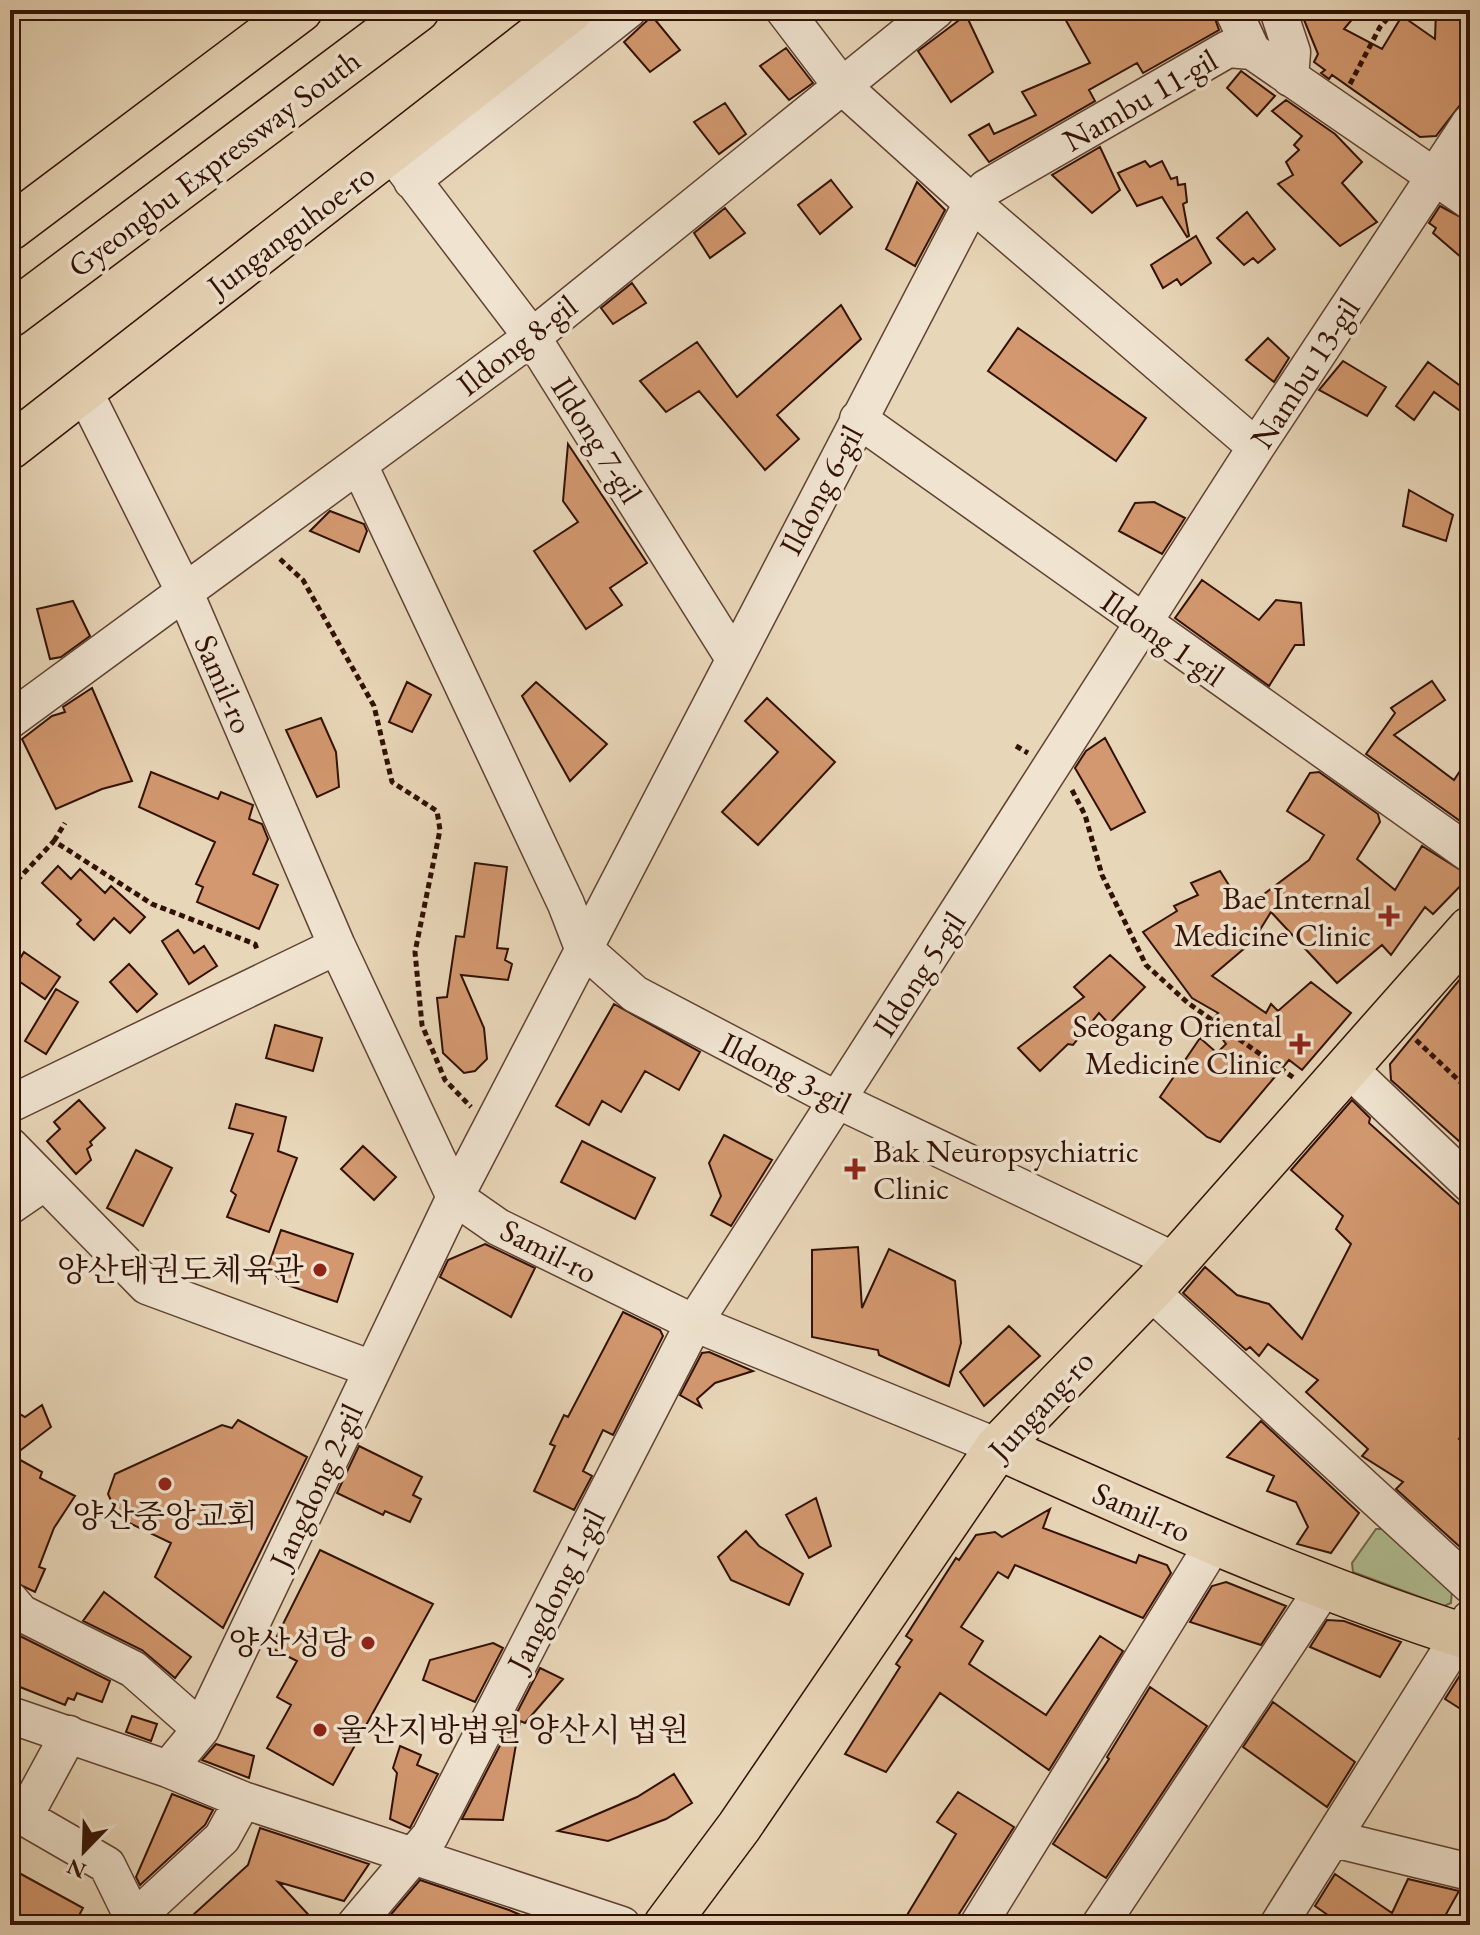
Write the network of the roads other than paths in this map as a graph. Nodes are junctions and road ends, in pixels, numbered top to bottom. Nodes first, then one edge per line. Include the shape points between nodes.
1 (300, 10) edge
2 (417, 10) edge
3 (571, 10) edge
4 (628, 10) edge
5 (784, 10) edge
6 (936, 10) edge
7 (1233, 10) edge
8 (1278, 10) edge
9 (1252, 51) junction
10 (1290, 78) junction
11 (841, 85) junction
12 (1470, 123) edge
13 (402, 167) junction
14 (1437, 179) junction
15 (1470, 201) edge
16 (972, 203) junction
17 (10, 228) edge
18 (10, 315) edge
19 (532, 337) junction
20 (83, 389) junction
21 (858, 419) junction
22 (10, 447) edge
23 (1256, 447) junction
24 (359, 465) junction
25 (185, 593) junction
26 (1144, 625) junction
27 (733, 657) junction
28 (10, 720) edge
29 (1470, 854) edge
30 (1470, 929) edge
31 (337, 946) junction
32 (583, 948) junction
33 (1334, 1083) junction
34 (837, 1100) junction
35 (10, 1104) edge
36 (10, 1146) edge
37 (45, 1182) junction
38 (1470, 1184) edge
39 (455, 1197) junction
40 (10, 1206) edge
41 (1162, 1276) junction
42 (694, 1323) junction
43 (372, 1369) junction
44 (998, 1447) junction
45 (1214, 1543) junction
46 (1470, 1585) edge
47 (1325, 1586) junction
48 (10, 1600) edge
49 (1466, 1631) edge
50 (10, 1715) edge
51 (201, 1729) junction
52 (69, 1734) junction
53 (168, 1769) junction
54 (243, 1800) junction
55 (1334, 1839) junction
56 (416, 1857) junction
57 (1470, 1872) edge
58 (131, 1922) edge
59 (355, 1925) edge
60 (622, 1925) edge
61 (666, 1925) edge
62 (978, 1925) edge
63 (1100, 1925) edge
64 (1278, 1925) edge

1 - 17 main road
2 - 18 main road, Gyeongbu Expressway South
3 - 13 main road, Junganguhoe-ro
4 - 13 street
5 - 11 street
6 - 11 street, Ildong 8-gil
7 - 9 street
8 - 10 street via 1292,52
9 - 10 street, Nambu 11-gil
9 - 16 street, Nambu 11-gil via 1228,49 986,188
10 - 14 street, Nambu 11-gil
11 - 16 street
11 - 19 street, Ildong 8-gil
12 - 14 street, Nambu 13-gil
13 - 19 street, Ildong 7-gil
13 - 20 main road, Junganguhoe-ro
14 - 15 street, Nambu 11-gil
14 - 23 street, Nambu 13-gil
16 - 21 street, Ildong 6-gil
16 - 23 street
19 - 24 street, Ildong 8-gil
19 - 27 street, Ildong 7-gil
20 - 22 main road, Junganguhoe-ro
20 - 25 street, Samil-ro
21 - 26 street, Ildong 1-gil
21 - 27 street, Ildong 6-gil
23 - 26 street, Nambu 13-gil
24 - 25 street, Ildong 8-gil
24 - 32 street
25 - 28 street, Ildong 8-gil
25 - 31 street, Samil-ro
26 - 29 street, Ildong 1-gil
26 - 34 street, Ildong 5-gil
27 - 32 street, Ildong 6-gil
30 - 33 main road, Jungang-ro
31 - 35 street
31 - 39 street, Samil-ro
32 - 34 street, Ildong 3-gil via 635,994
32 - 39 street, Jangdong 2-gil
33 - 38 street
33 - 41 main road, Jungang-ro
34 - 41 street, Ildong 3-gil
34 - 42 street, Ildong 5-gil
36 - 37 street
37 - 40 street
37 - 43 street via 147,1286
39 - 42 street, Samil-ro via 498,1227
39 - 43 street, Jangdong 2-gil
41 - 44 main road, Jungang-ro
41 - 46 street, Ildong 3-gil
42 - 44 street, Samil-ro
42 - 56 street, Jangdong 1-gil
43 - 51 street, Jangdong 2-gil
44 - 45 main road, Samil-ro
44 - 61 main road, Jungang-ro via 757,1802
45 - 47 main road, Samil-ro
45 - 62 street
47 - 49 main road, Samil-ro
47 - 63 street
48 - 51 street via 21,1613 133,1669
49 - 55 street
50 - 52 street
51 - 53 street, Jangdong 2-gil
52 - 53 street
52 - 58 street via 24,1817 107,1865
53 - 54 street
54 - 56 street
54 - 58 street via 222,1838
55 - 57 street
55 - 64 street
56 - 59 street, Jangdong 1-gil
56 - 60 street

